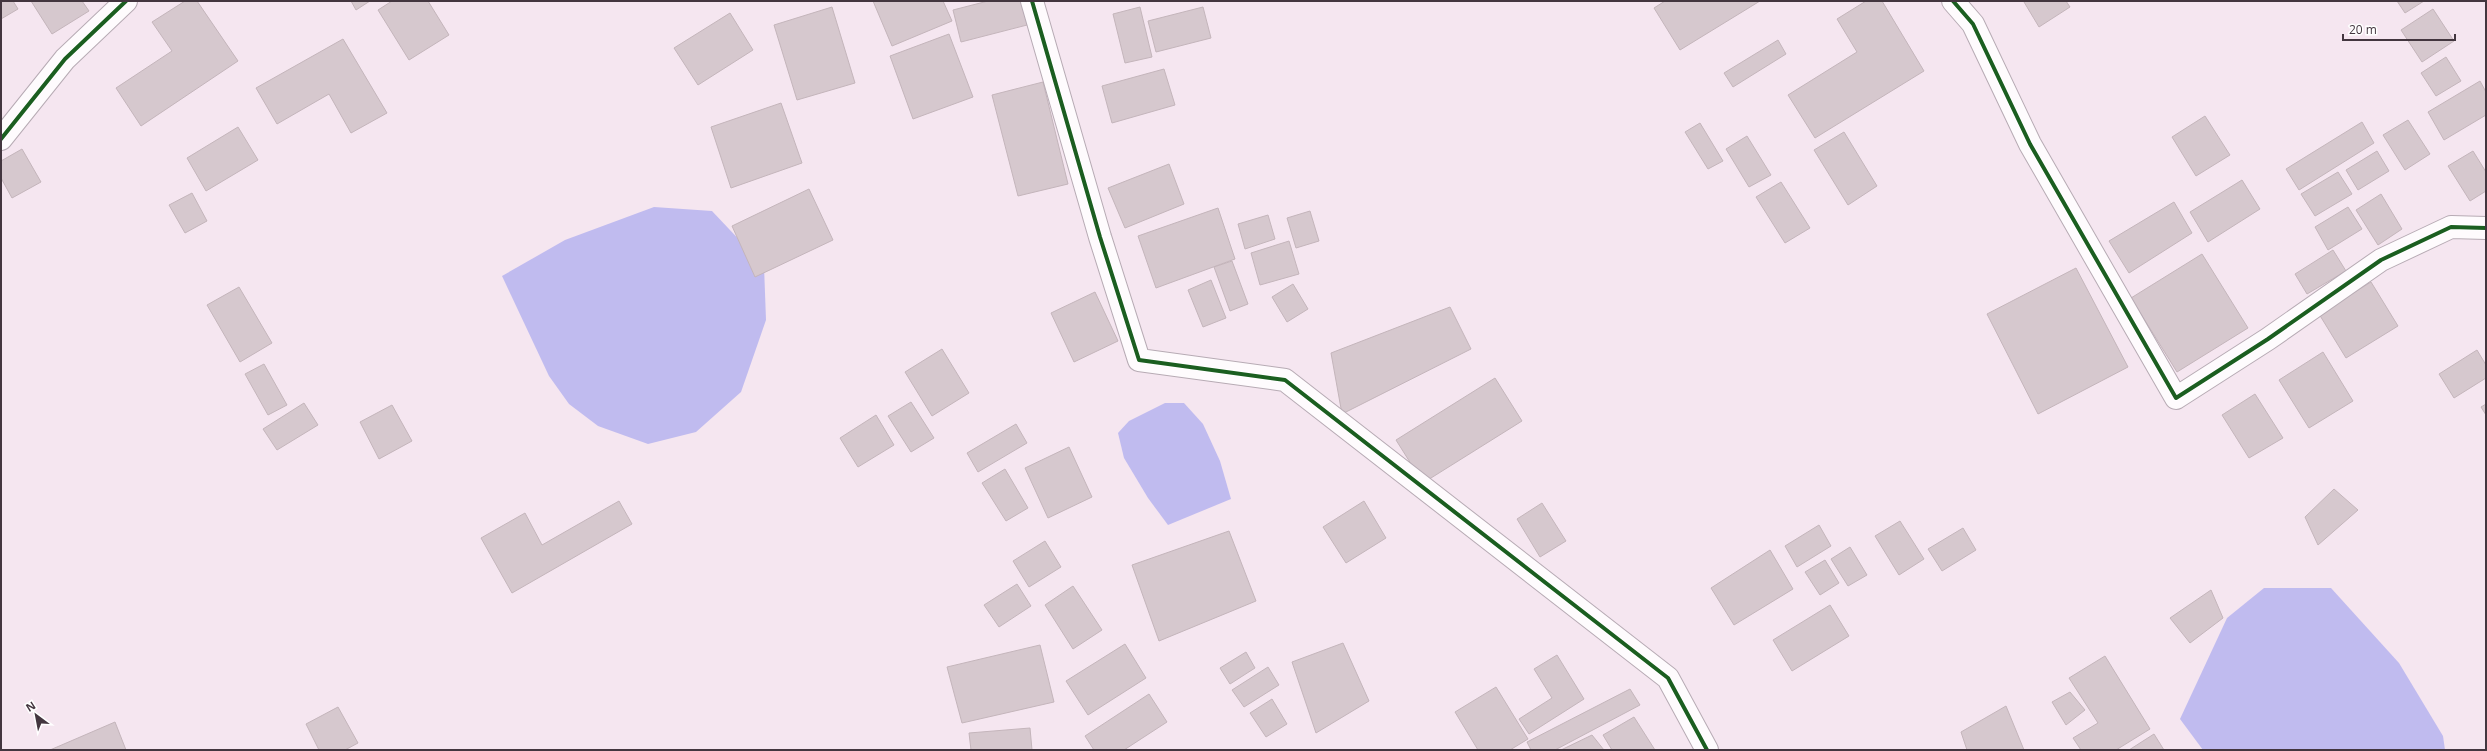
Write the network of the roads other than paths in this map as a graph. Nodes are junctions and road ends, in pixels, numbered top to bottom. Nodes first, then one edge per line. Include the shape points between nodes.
1 (126, 1) edge
2 (1032, 1) edge
3 (1953, 1) edge
4 (1, 139) edge
5 (2486, 228) edge
6 (1707, 750) edge

1 - 4 street via 65,59
2 - 6 street via 1100,237 1139,360 1285,380 1668,678
3 - 5 street via 1973,24 2030,144 2176,398 2268,339 2381,260 2451,227

